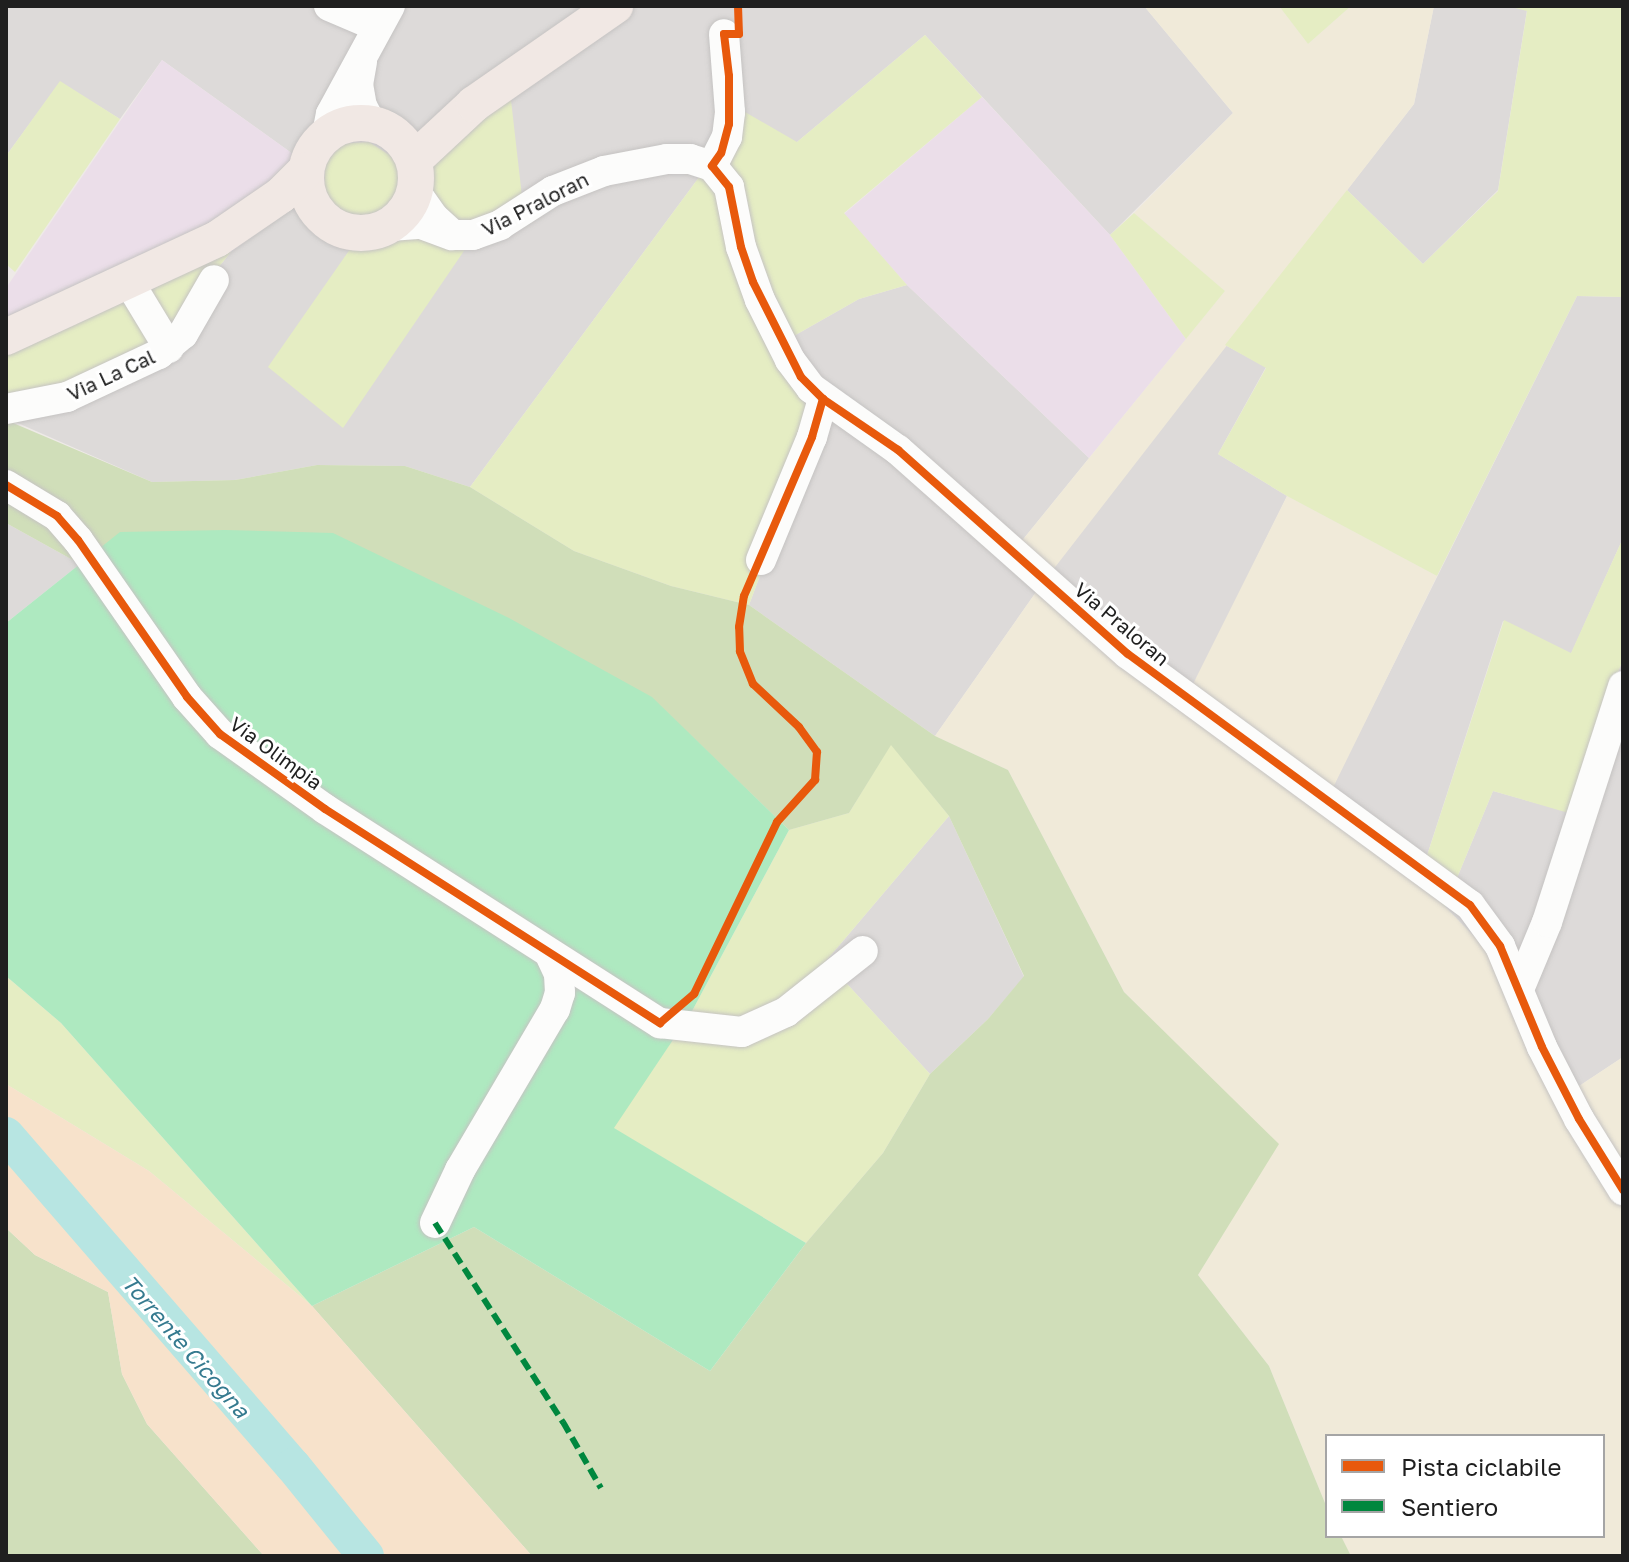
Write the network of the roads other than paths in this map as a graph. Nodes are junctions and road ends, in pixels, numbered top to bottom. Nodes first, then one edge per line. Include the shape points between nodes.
1 (329, 6) edge
2 (615, 6) edge
3 (383, 16) edge
4 (724, 34) dead end
5 (362, 60) junction
6 (474, 104) junction
7 (380, 127) junction
8 (327, 134) junction
9 (712, 166) junction
10 (306, 170) junction
11 (415, 175) junction
12 (327, 222) junction
13 (390, 226) junction
14 (452, 235) junction
15 (217, 239) junction
16 (214, 280) dead end
17 (129, 282) junction
18 (6, 337) edge
19 (169, 348) junction
20 (823, 399) junction
21 (6, 409) edge
22 (6, 485) edge
23 (761, 560) dead end
24 (1623, 686) edge
25 (863, 951) dead end
26 (550, 955) junction
27 (1520, 987) junction
28 (1623, 1190) edge
29 (435, 1223) dead end

1 - 3 street
2 - 6 main road
3 - 5 street
4 - 9 street via 729,124
5 - 7 street via 362,106
5 - 8 street via 331,114
6 - 7 main road via 429,122
6 - 11 main road
7 - 8 main road via 356,122
7 - 11 main road via 404,143
8 - 10 main road via 309,156
9 - 14 street, Via Praloran via 667,159 604,171 553,191 492,230
9 - 20 street, Via Praloran via 729,187 743,256 766,312 790,360
10 - 12 main road via 313,208
10 - 15 main road via 281,195
11 - 13 main road via 406,211
11 - 14 street, Via Praloran via 433,217
12 - 13 main road via 358,234
12 - 15 main road via 286,223
13 - 14 street, Via Praloran via 421,224
15 - 17 main road
16 - 19 street, Via La Cal
17 - 18 main road
17 - 19 street, Via La Cal
19 - 21 street, Via La Cal via 90,389
20 - 23 street
20 - 27 street, Via Praloran via 909,459 1128,654 1470,905 1500,946
22 - 26 street, Via Olimpia via 57,516 78,540 187,697 220,734
24 - 27 street via 1547,922
25 - 26 street, Via Olimpia via 786,1012 742,1032 660,1023
26 - 29 street via 559,974 555,1009 460,1170
27 - 28 street, Via Praloran via 1542,1047

